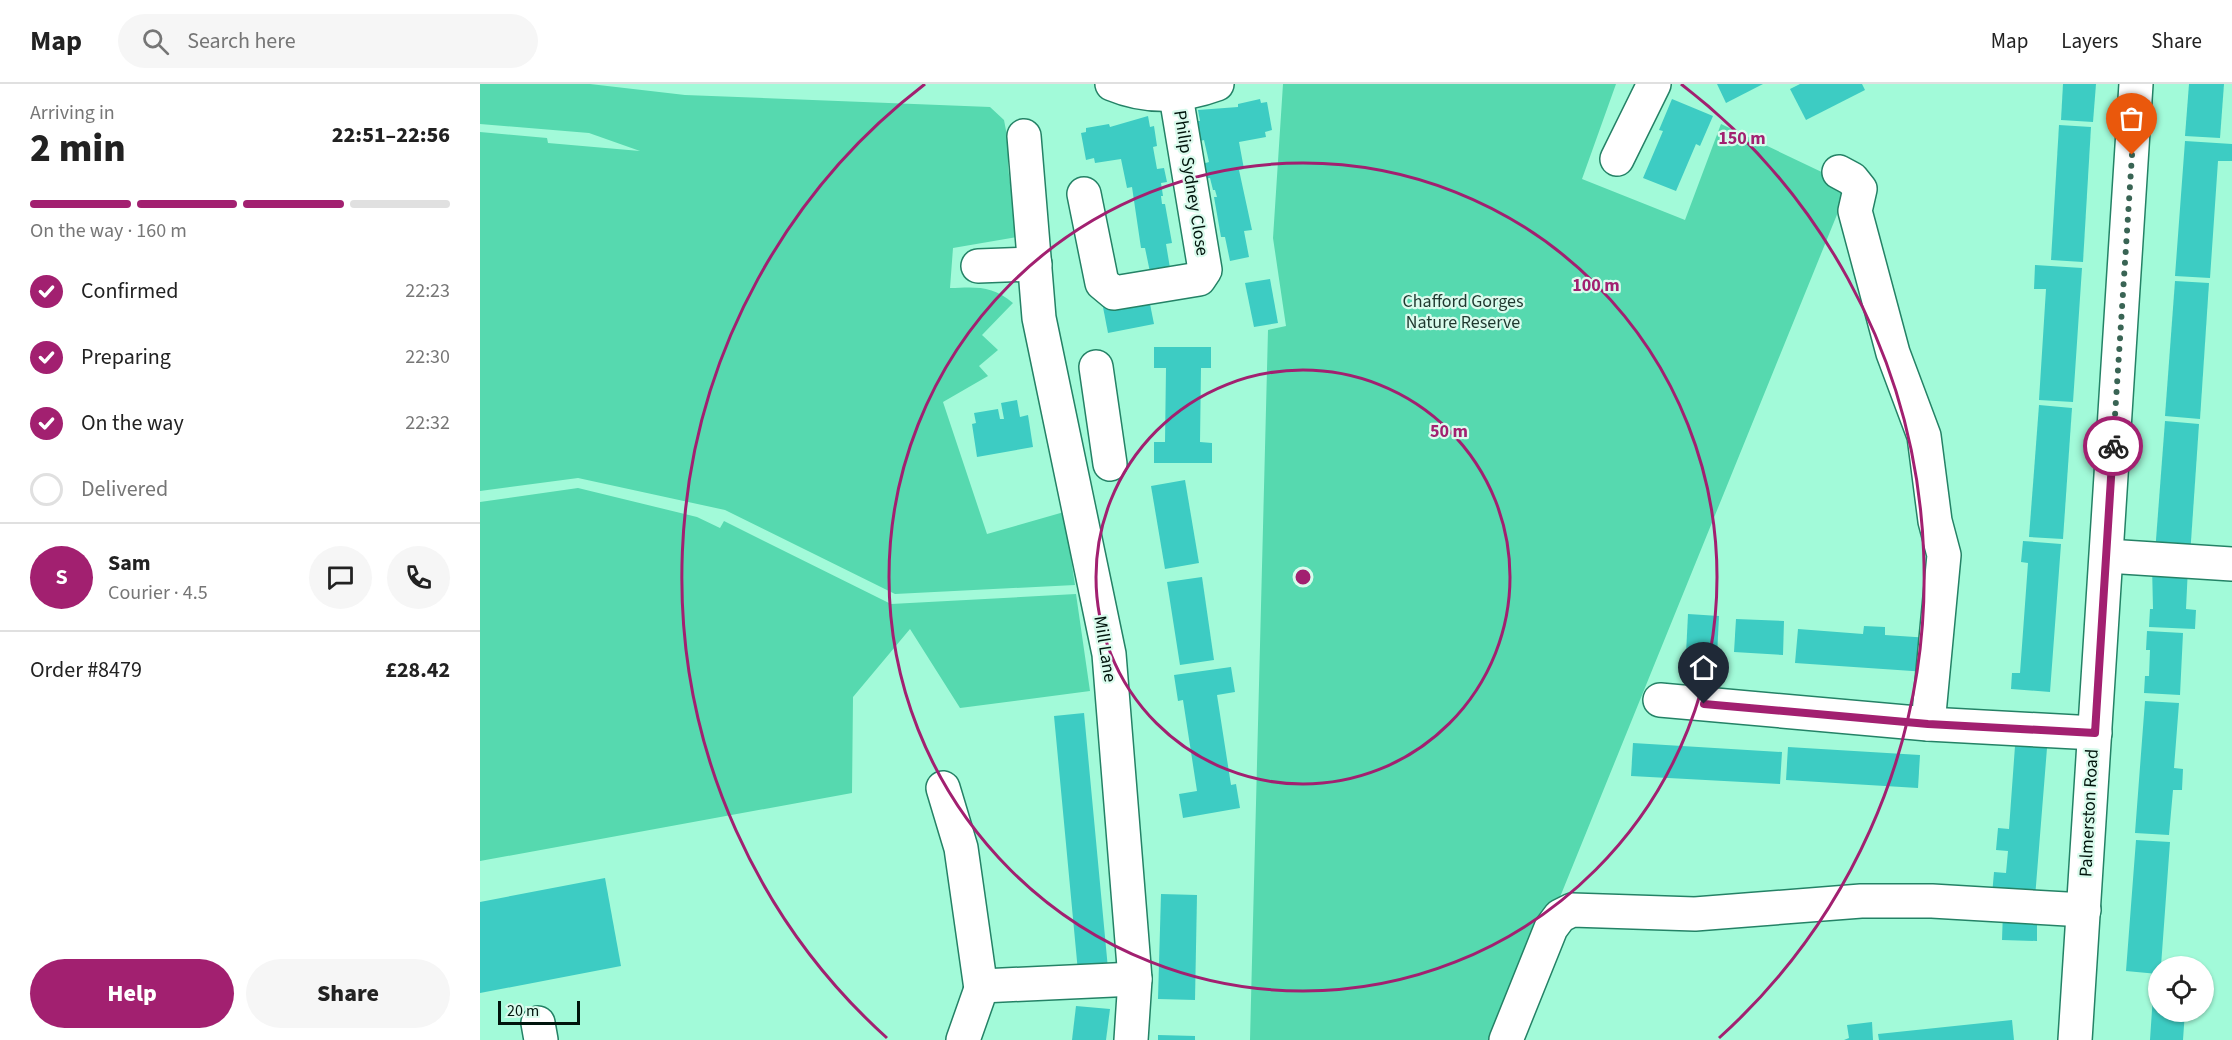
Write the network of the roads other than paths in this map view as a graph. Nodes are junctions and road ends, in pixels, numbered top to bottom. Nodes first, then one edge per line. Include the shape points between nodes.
1 (1112, 84) edge
2 (1217, 84) edge
3 (1654, 84) edge
4 (2136, 84) edge
5 (1176, 96) junction
6 (1024, 136) dead end
7 (1617, 159) dead end
8 (1839, 172) dead end
9 (1084, 194) dead end
10 (1035, 264) junction
11 (978, 266) dead end
12 (1096, 367) dead end
13 (1103, 415) junction
14 (1060, 423) junction
15 (1110, 464) dead end
16 (2107, 556) junction
17 (2232, 564) edge
18 (1660, 700) dead end
19 (1928, 724) junction
20 (2095, 733) junction
21 (943, 788) dead end
22 (2084, 910) junction
23 (1135, 980) junction
24 (981, 989) junction
25 (963, 1040) edge
26 (1131, 1040) edge
27 (1506, 1040) edge
28 (2075, 1040) edge

1 - 5 street via 1149,94
2 - 5 street
3 - 7 street
4 - 16 street, Palmerston Road
5 - 9 street, Philip Sydney Close via 1205,270 1199,279 1114,293 1102,283
6 - 10 street, Mill Lane
8 - 19 street via 1860,189 1855,211 1893,353 1924,436 1935,520 1944,555
10 - 11 street
10 - 14 street, Mill Lane via 1040,318
12 - 13 street
13 - 14 street
13 - 15 street
14 - 23 street, Mill Lane via 1109,654
16 - 17 street
16 - 20 street, Palmerston Road
18 - 19 street
19 - 20 street
20 - 22 street, Palmerston Road
21 - 24 street via 961,848
22 - 27 street via 1932,901 1849,901 1695,914 1572,910 1560,916 1551,928
22 - 28 street, Palmerston Road
23 - 24 street
23 - 26 street, Mill Lane
24 - 25 street

